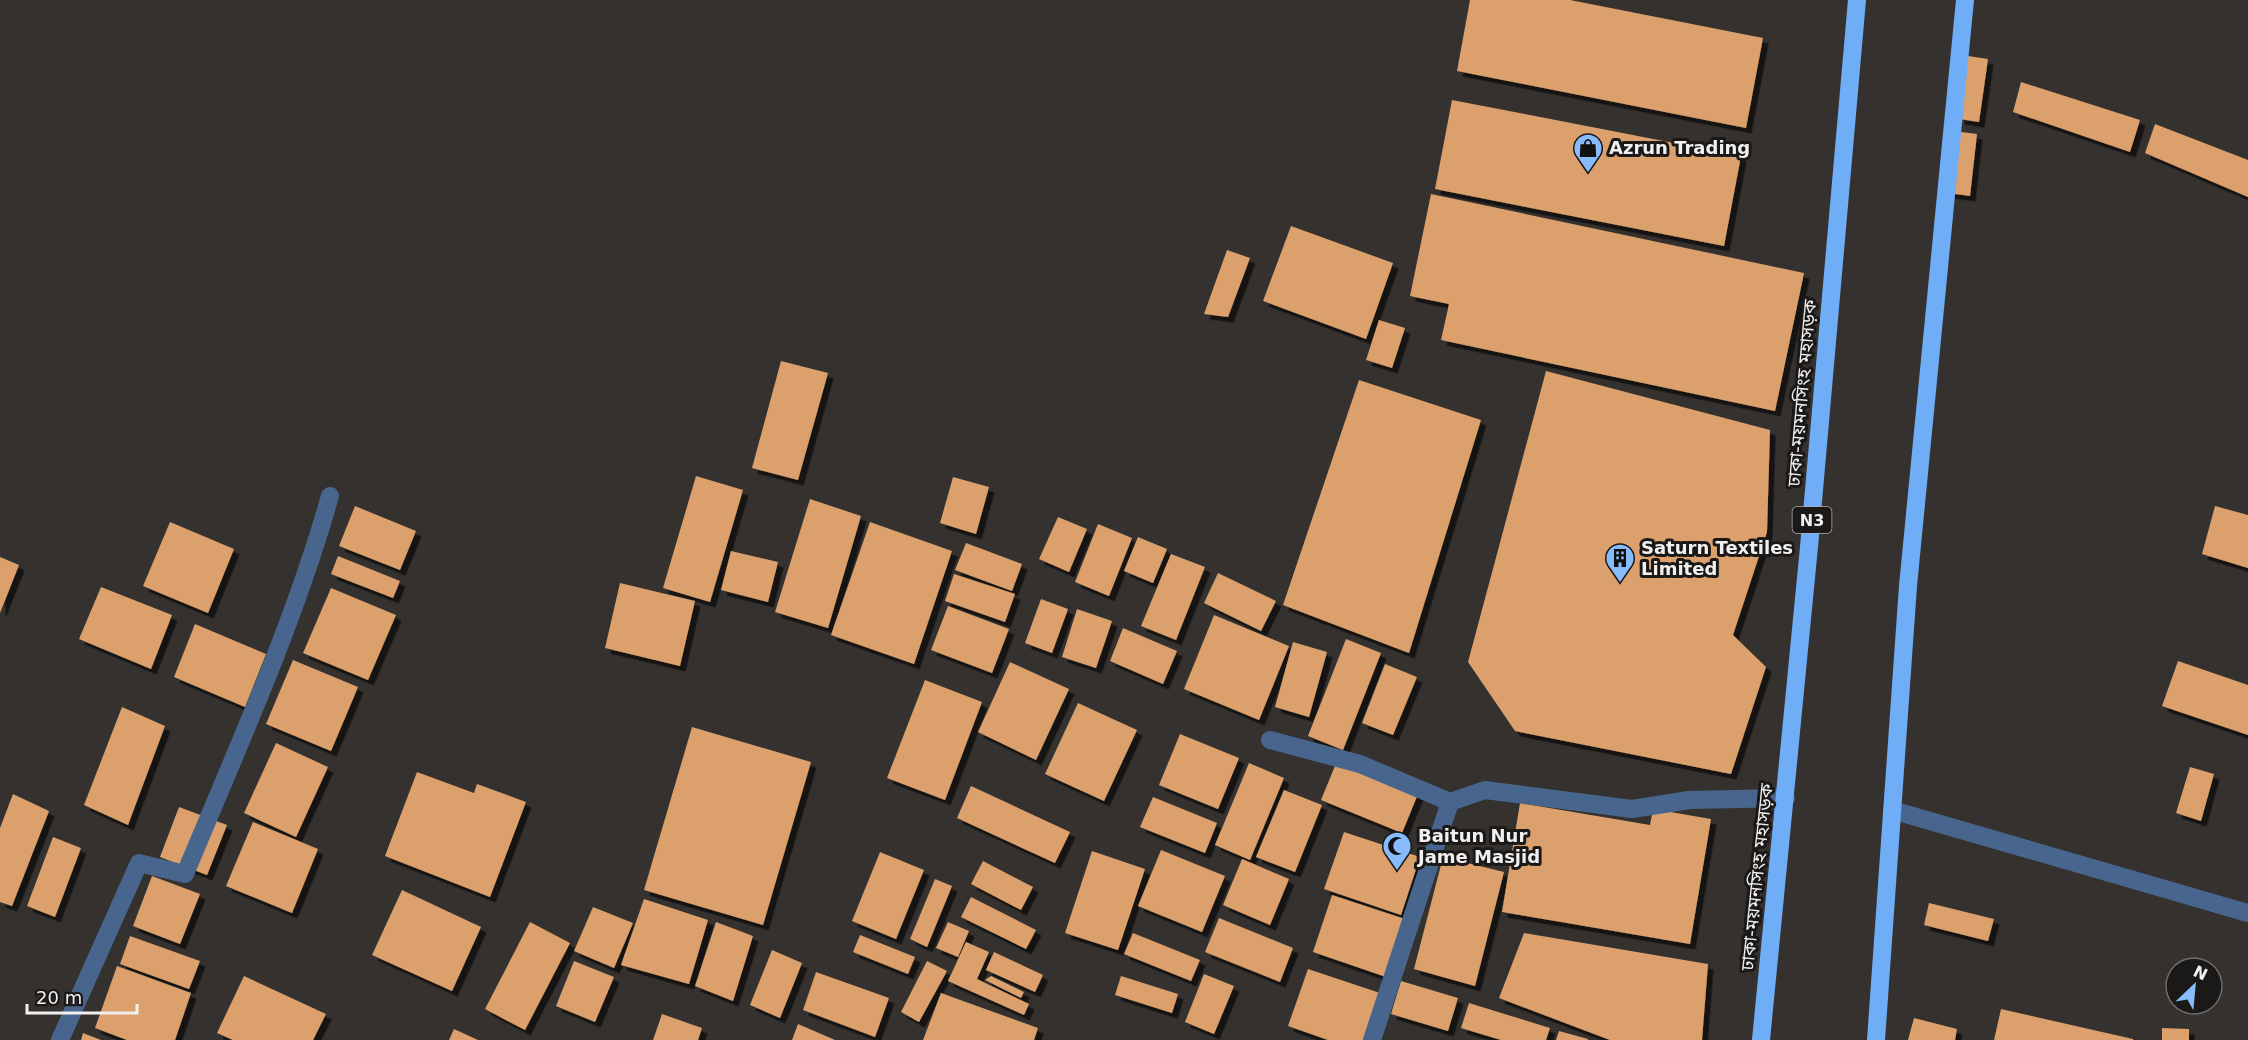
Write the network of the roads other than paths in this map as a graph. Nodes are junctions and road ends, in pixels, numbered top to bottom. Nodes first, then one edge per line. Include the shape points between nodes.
1 (1857, 0) edge
2 (1965, 0) edge
3 (330, 496) dead end
4 (1270, 740) dead end
5 (1786, 798) junction
6 (1449, 802) junction
7 (1892, 810) junction
8 (2248, 912) edge
9 (60, 1040) edge
10 (1372, 1040) edge
11 (1761, 1040) edge
12 (1876, 1040) edge

1 - 5 highway, ঢাকা-ময়মনসিংহ মহাসড়ক / N3
2 - 7 highway via 1908,586
3 - 9 street via 314,554 185,874 139,863
4 - 6 street via 1360,764
5 - 6 street via 1689,801 1632,809 1485,790
5 - 11 highway, ঢাকা-ময়মনসিংহ মহাসড়ক / N3
6 - 10 street
7 - 8 street
7 - 12 highway

